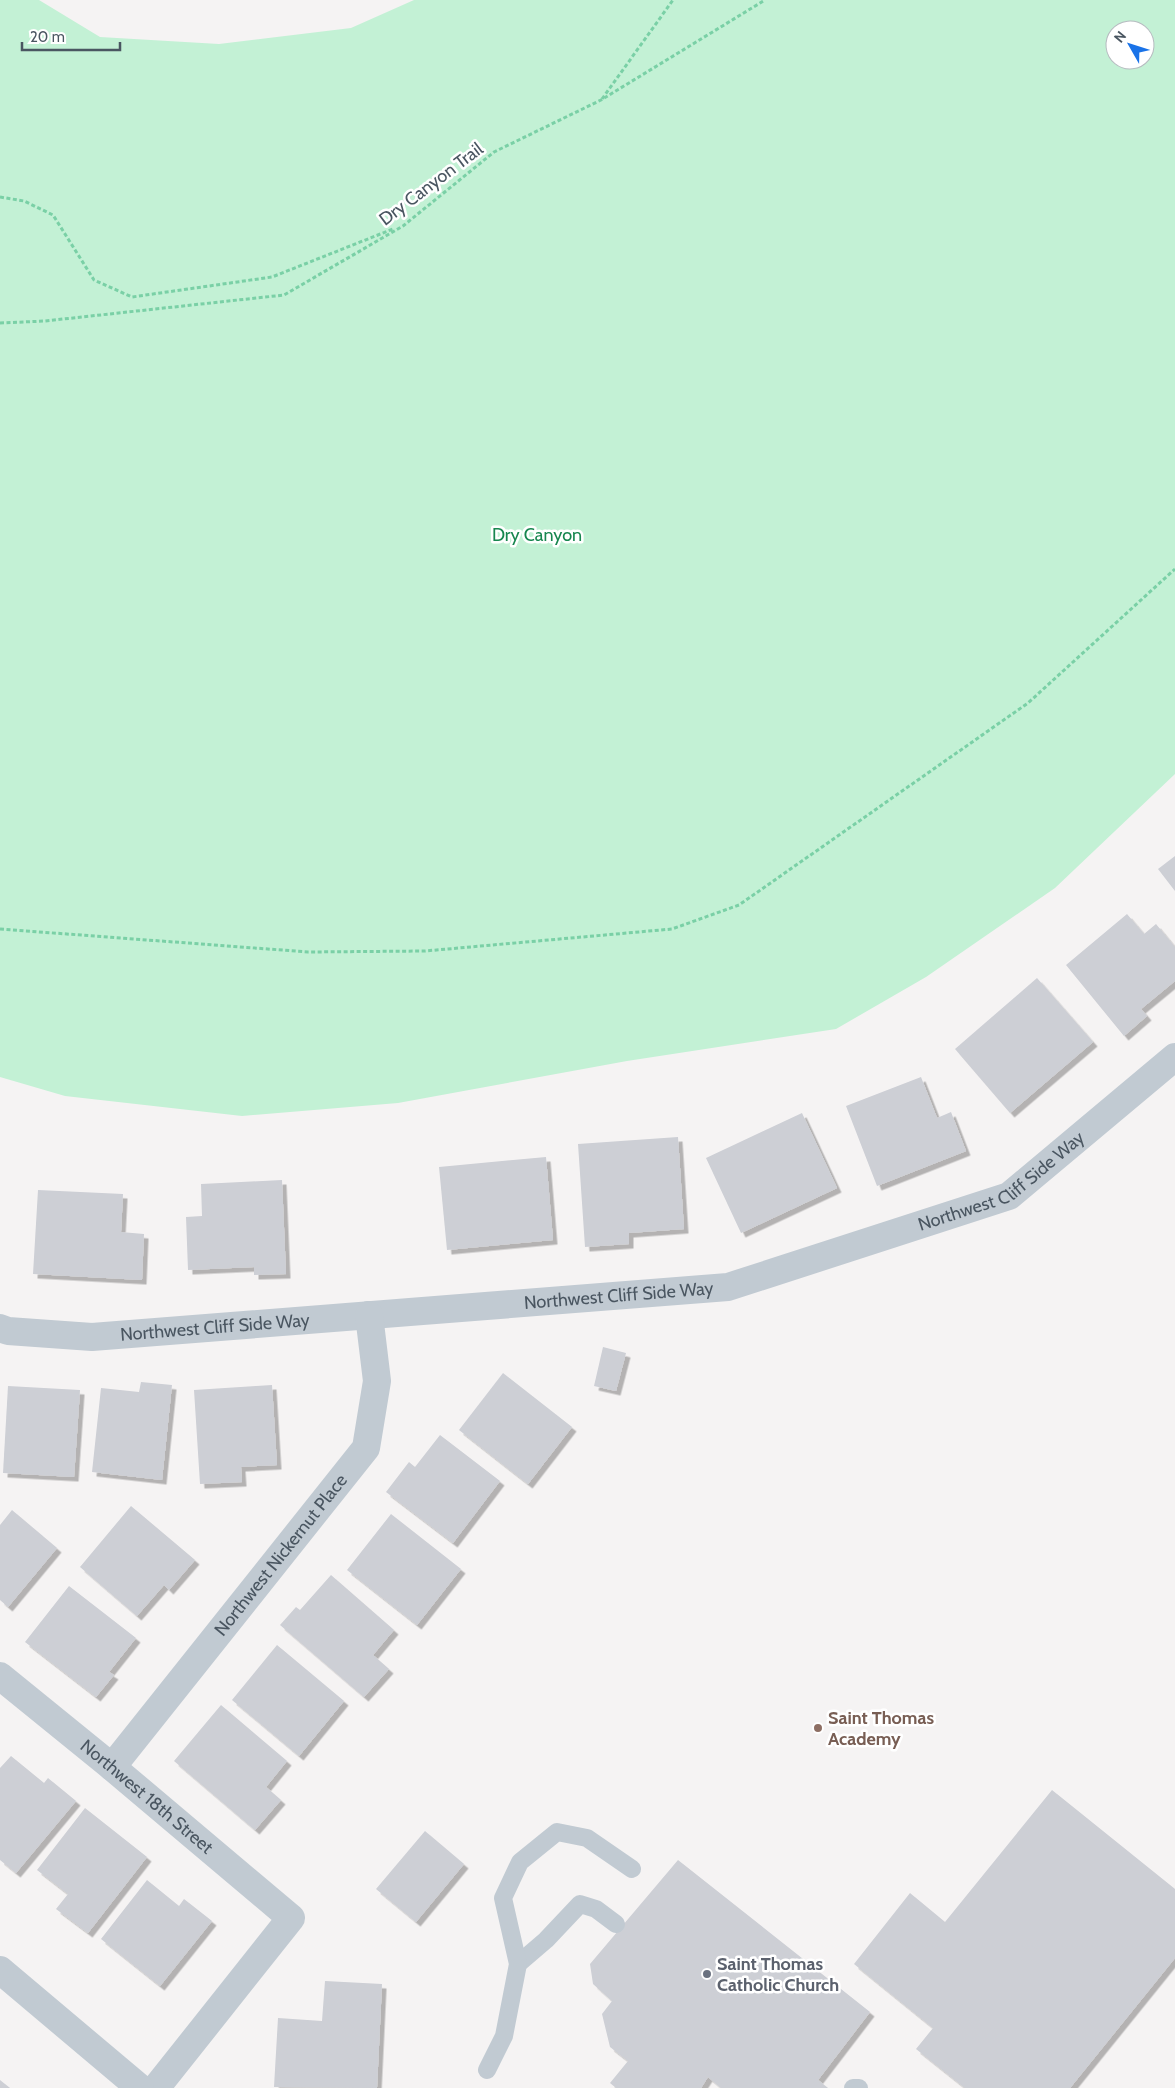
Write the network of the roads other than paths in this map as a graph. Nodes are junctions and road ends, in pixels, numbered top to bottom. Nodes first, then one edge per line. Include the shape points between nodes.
1 (1175, 1057) edge
2 (369, 1315) junction
3 (0, 1328) edge
4 (0, 1676) edge
5 (112, 1767) junction
6 (632, 1869) dead end
7 (616, 1924) dead end
8 (518, 1964) junction
9 (0, 1970) edge
10 (487, 2070) dead end
11 (140, 2088) edge
12 (156, 2088) edge
13 (853, 2088) edge
14 (859, 2088) edge

1 - 2 street, Northwest Cliff Side Way via 1010,1196 728,1287
2 - 3 street, Northwest Cliff Side Way via 92,1337
2 - 5 street, Northwest Nickernut Place via 377,1381 366,1448
4 - 5 street, Northwest 18th Street
5 - 12 street, Northwest 18th Street via 291,1918
6 - 8 lane via 587,1838 558,1832 520,1862 503,1898
7 - 8 lane via 596,1909 580,1904
8 - 10 lane via 504,2036
9 - 11 street
13 - 14 lane

